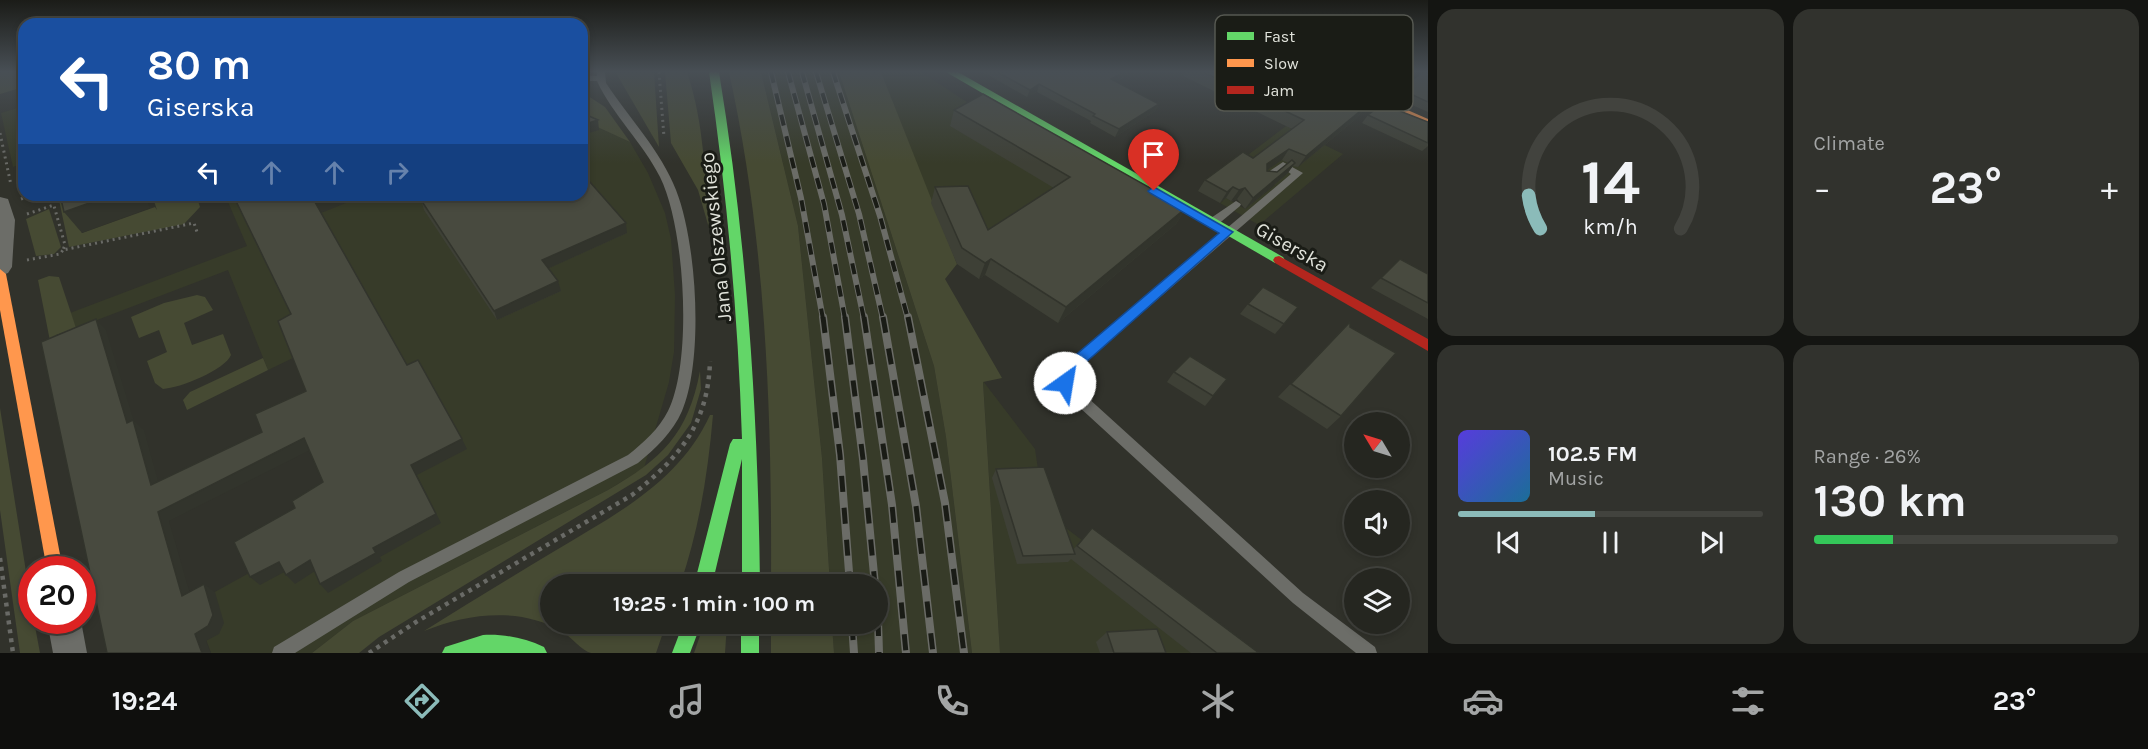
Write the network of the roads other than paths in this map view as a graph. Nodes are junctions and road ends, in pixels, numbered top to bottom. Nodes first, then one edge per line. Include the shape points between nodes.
1 (618, 102) edge
2 (717, 102) edge
3 (1004, 102) edge
4 (1401, 111) edge
5 (1428, 123) edge
6 (1266, 179) edge
7 (0, 204) edge
8 (1236, 204) edge
9 (1212, 223) junction
10 (1227, 232) junction
11 (0, 267) edge
12 (0, 274) edge
13 (1428, 346) edge
14 (748, 398) junction
15 (52, 556) edge
16 (706, 574) edge
17 (751, 574) edge
18 (66, 634) edge
19 (688, 634) edge
20 (750, 634) edge
21 (70, 653) edge
22 (280, 653) edge
23 (451, 653) edge
24 (538, 653) edge
25 (681, 653) edge
26 (750, 653) edge
27 (1369, 653) edge

1 - 22 lane via 670,188 679,212 686,261 687,332 676,411 649,446 633,459 404,577
2 - 14 street, Jana Olszewskiego via 723,120 746,332
3 - 9 street, Giserska
4 - 5 street
6 - 10 lane via 1282,165 1298,173
7 - 11 street via 4,220
8 - 9 lane
9 - 10 street, Giserska
10 - 13 street, Giserska
10 - 27 lane via 1070,368 1065,383 1298,598
12 - 15 street
14 - 16 street, Jana Olszewskiego
14 - 17 street, Jana Olszewskiego
18 - 21 street
19 - 25 street
20 - 26 street
23 - 24 street via 485,644 513,644

